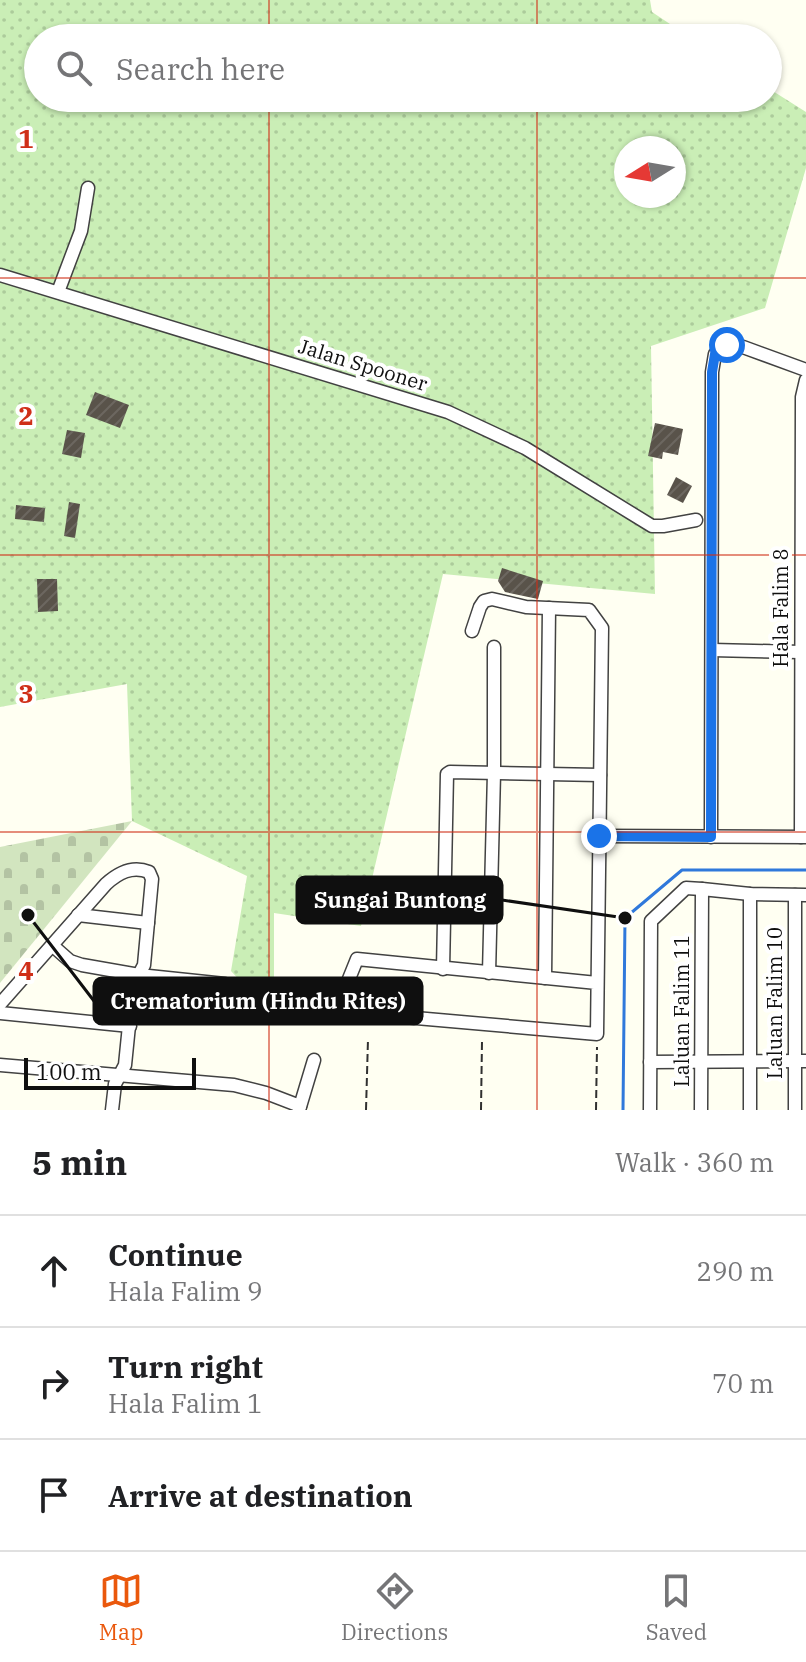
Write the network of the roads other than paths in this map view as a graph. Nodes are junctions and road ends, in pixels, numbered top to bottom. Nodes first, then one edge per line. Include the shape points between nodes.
1 (88, 188) dead end
2 (0, 275) edge
3 (58, 292) junction
4 (806, 370) edge
5 (806, 380) edge
6 (696, 520) dead end
7 (804, 558) edge
8 (549, 608) junction
9 (472, 631) dead end
10 (494, 647) dead end
11 (712, 650) junction
12 (801, 652) junction
13 (804, 677) edge
14 (494, 773) junction
15 (547, 774) junction
16 (600, 775) junction
17 (599, 836) junction
18 (711, 837) junction
19 (804, 837) edge
20 (702, 889) junction
21 (750, 894) junction
22 (801, 895) edge
23 (78, 915) junction
24 (148, 923) junction
25 (53, 946) junction
26 (443, 969) junction
27 (489, 973) junction
28 (139, 975) junction
29 (545, 978) junction
30 (597, 983) junction
31 (225, 984) dead end
32 (0, 1004) edge
33 (0, 1013) edge
34 (130, 1026) junction
35 (314, 1060) dead end
36 (702, 1061) junction
37 (750, 1061) junction
38 (801, 1061) edge
39 (650, 1062) junction
40 (0, 1065) edge
41 (120, 1075) junction
42 (300, 1108) edge
43 (112, 1110) edge
44 (650, 1110) edge
45 (701, 1110) edge
46 (750, 1110) edge
47 (795, 1110) edge

1 - 3 street via 81,231
2 - 3 street, Jalan Spooner
3 - 6 street, Jalan Spooner via 448,412 525,448 652,526
4 - 11 street via 743,347 727,345 715,354
5 - 7 street, Hala Falim 8
7 - 12 street, Hala Falim 8
8 - 9 street via 484,601
8 - 15 street
8 - 16 street via 589,610 602,628
10 - 14 street
11 - 12 street
11 - 18 street
12 - 13 street, Hala Falim 8
13 - 19 street, Hala Falim 8
14 - 15 street
14 - 26 street via 447,774
14 - 27 street
15 - 16 street
15 - 29 street
16 - 17 street
17 - 18 street
17 - 30 street
18 - 19 street
20 - 21 street
20 - 36 street, Laluan Falim 11
20 - 39 street via 686,888 651,921
21 - 22 street
21 - 37 street
22 - 38 street, Laluan Falim 10
23 - 24 street
23 - 24 street via 115,876 143,869 152,879
23 - 25 street
24 - 28 street
25 - 28 street via 70,961
25 - 32 street
26 - 27 street
26 - 30 street via 357,959 336,1011 597,1034
27 - 29 street
28 - 31 street
28 - 34 street
29 - 30 street
33 - 34 street
34 - 41 street
35 - 42 street
36 - 37 street
36 - 39 street
36 - 45 street, Laluan Falim 11
37 - 38 street
37 - 46 street
38 - 47 street, Laluan Falim 10
39 - 44 street
40 - 41 street
41 - 42 street via 234,1085
41 - 43 street

